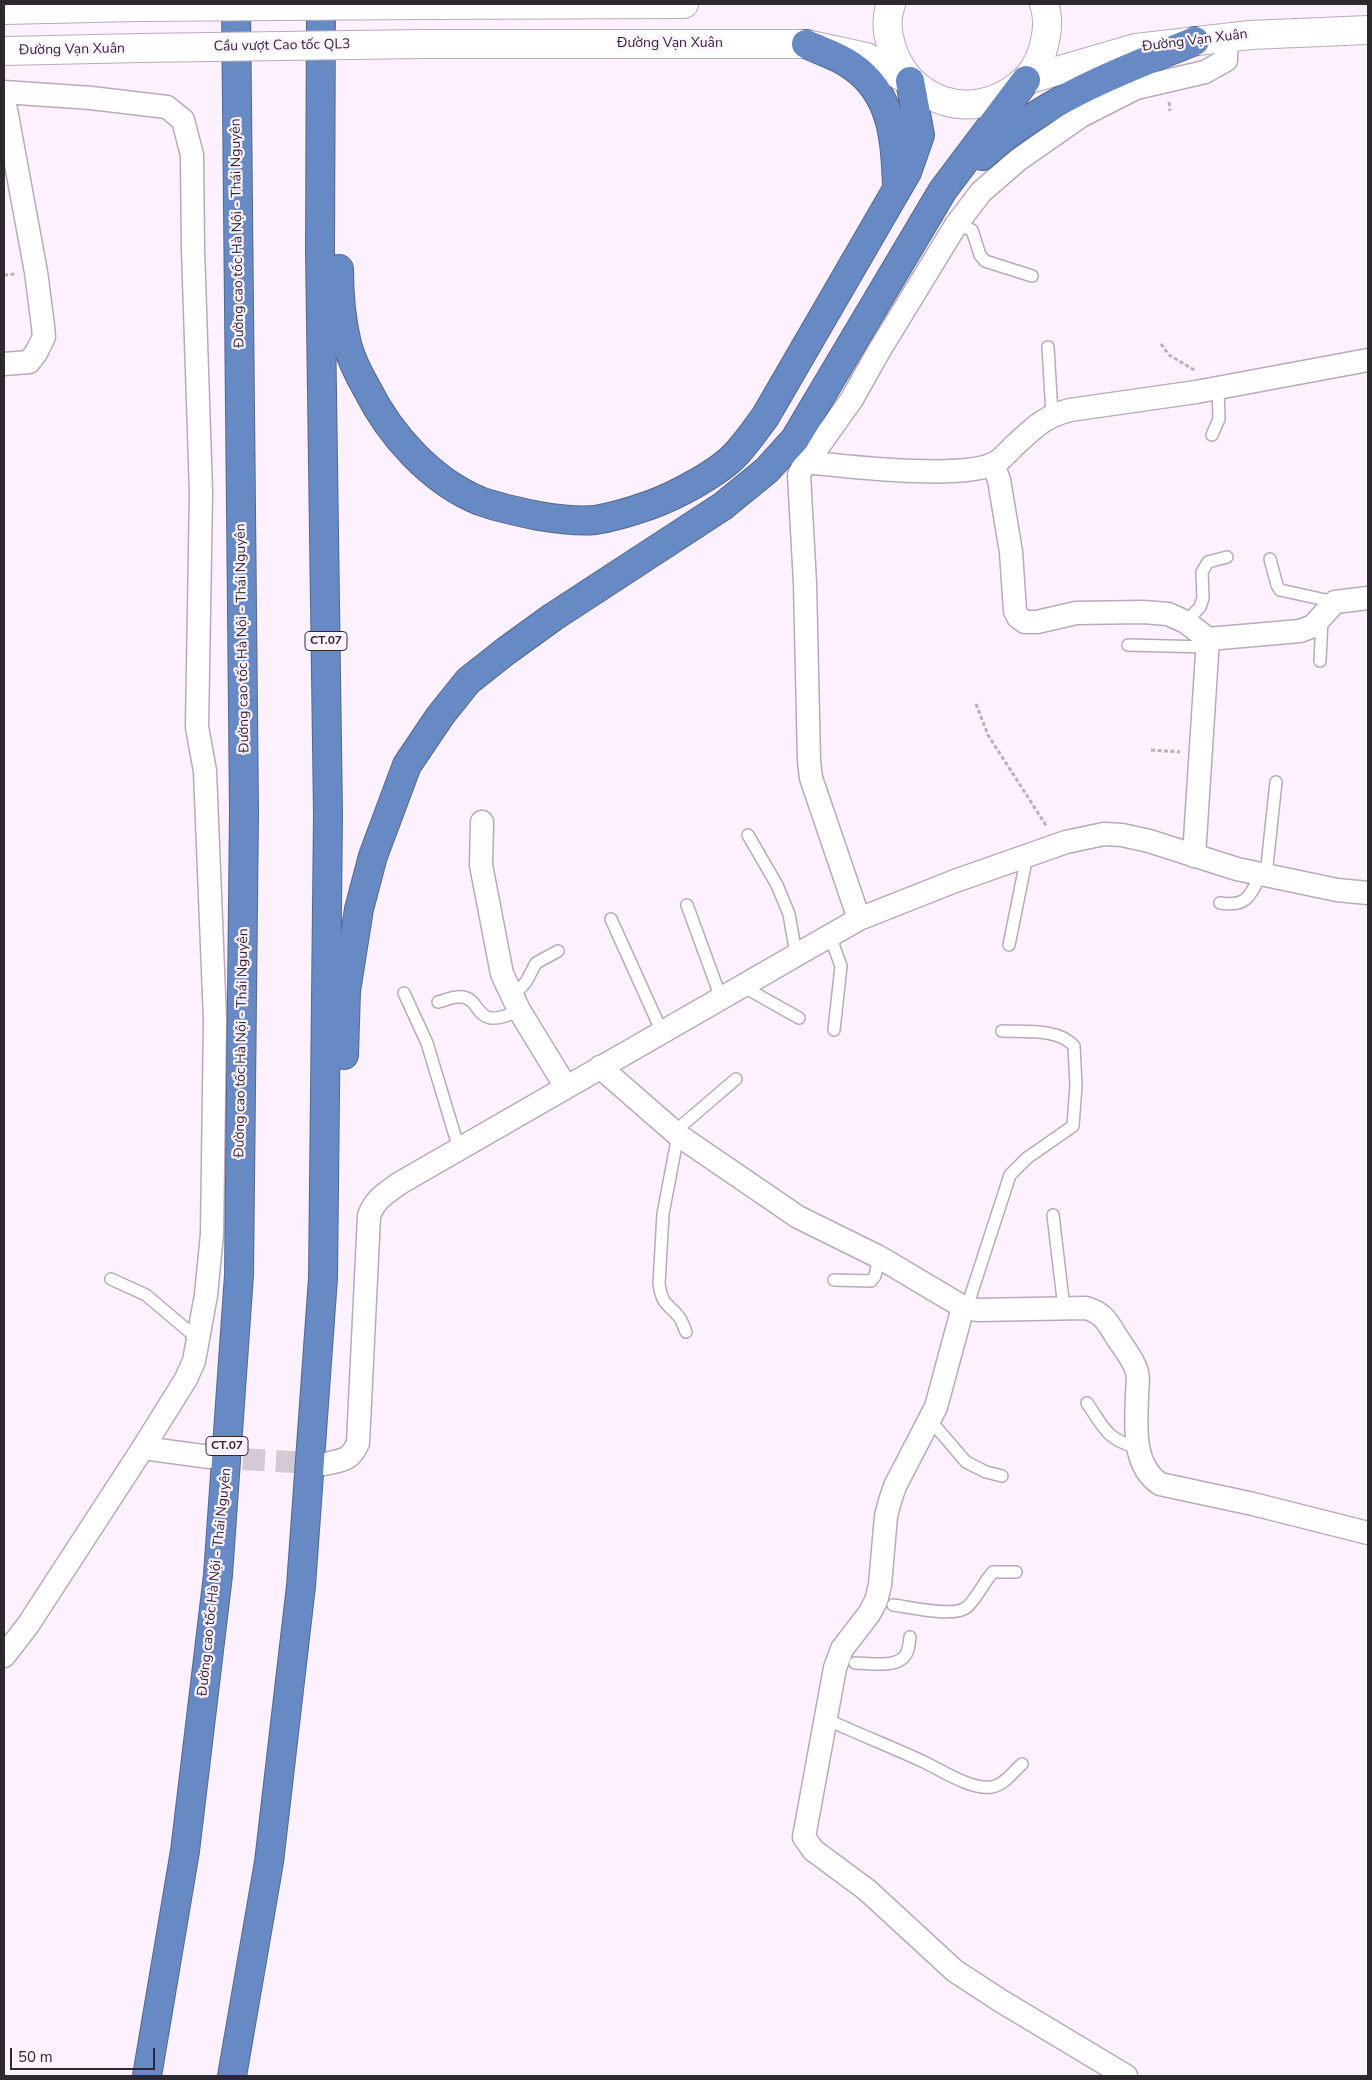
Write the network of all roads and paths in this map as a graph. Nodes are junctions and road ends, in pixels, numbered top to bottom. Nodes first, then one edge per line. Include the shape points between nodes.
1 (218, 4) edge
2 (236, 4) edge
3 (321, 4) edge
4 (339, 4) edge
5 (684, 4) edge
6 (891, 4) edge
7 (1044, 4) edge
8 (4, 10) edge
9 (1368, 30) edge
10 (1228, 37) junction
11 (1195, 41) junction
12 (422, 44) joint
13 (806, 44) junction
14 (141, 48) joint
15 (4, 51) edge
16 (1026, 80) junction
17 (910, 81) junction
18 (4, 92) edge
19 (4, 99) edge
20 (897, 189) junction
21 (943, 190) junction
22 (956, 225) junction
23 (1032, 276) dead end
24 (1161, 344) dead end
25 (1048, 347) dead end
26 (1368, 360) edge
27 (4, 364) edge
28 (1213, 388) junction
29 (1052, 415) junction
30 (1212, 435) dead end
31 (805, 462) junction
32 (990, 464) junction
33 (1227, 557) dead end
34 (1270, 559) dead end
35 (1368, 598) edge
36 (1328, 610) junction
37 (1186, 622) junction
38 (1208, 643) junction
39 (1128, 645) dead end
40 (1320, 661) dead end
41 (976, 704) dead end
42 (1151, 750) dead end
43 (1201, 753) junction
44 (244, 765) junction
45 (1276, 782) dead end
46 (482, 822) dead end
47 (748, 835) dead end
48 (1052, 847) junction
49 (1027, 856) junction
50 (1194, 856) junction
51 (1263, 874) junction
52 (1368, 893) edge
53 (1220, 903) dead end
54 (687, 905) dead end
55 (611, 919) dead end
56 (859, 919) junction
57 (834, 933) junction
58 (1010, 945) dead end
59 (558, 951) dead end
60 (796, 954) junction
61 (742, 986) junction
62 (404, 993) dead end
63 (721, 998) junction
64 (438, 1002) dead end
65 (516, 1003) junction
66 (799, 1018) dead end
67 (834, 1030) dead end
68 (1002, 1031) dead end
69 (662, 1032) junction
70 (600, 1067) junction
71 (736, 1078) dead end
72 (566, 1087) junction
73 (676, 1133) junction
74 (459, 1149) junction
75 (1053, 1215) dead end
76 (879, 1257) junction
77 (323, 1278) junction
78 (111, 1279) dead end
79 (834, 1280) dead end
80 (965, 1307) junction
81 (1064, 1308) junction
82 (686, 1332) dead end
83 (198, 1339) junction
84 (1087, 1403) dead end
85 (930, 1420) junction
86 (143, 1448) junction
87 (1138, 1448) junction
88 (210, 1457) tunnel mouth
89 (324, 1464) tunnel mouth
90 (1002, 1476) dead end
91 (1368, 1534) edge
92 (1016, 1572) dead end
93 (885, 1603) junction
94 (910, 1638) dead end
95 (4, 1656) edge
96 (847, 1662) junction
97 (826, 1719) junction
98 (1022, 1764) dead end
99 (147, 2076) edge
100 (232, 2076) edge
101 (1126, 2076) edge

1 - 44 highway via 224,644
2 - 44 highway, Đường cao tốc Hà Nội - Thái Nguyên / CT.07
3 - 77 highway, CT.07 via 320,251 328,814
4 - 20 highway via 339,303 348,346 378,412 415,455 447,482 480,500 512,511 557,519 595,520 635,510 667,499 737,454 765,417
5 - 8 main road, bridge
6 - 17 main road via 888,33 895,59
7 - 16 main road via 1047,34 1040,58
9 - 10 main road, Đường Vạn Xuân
10 - 11 main road, Đường Vạn Xuân
10 - 22 street via 1226,60 1220,65 1205,72 1136,88 1081,116 1018,160 981,192
11 - 16 main road, Đường Vạn Xuân via 1136,48
11 - 21 highway via 1108,76 1053,105 1000,140
12 - 13 main road, Đường Vạn Xuân
12 - 14 main road, Cầu vượt Cao tốc QL3, bridge
13 - 17 main road, Đường Vạn Xuân via 866,57
13 - 20 highway via 852,65 874,86 889,116 895,140
14 - 15 main road, Đường Vạn Xuân
16 - 17 main road via 1006,95 982,104 956,104 932,97
16 - 21 highway
17 - 20 highway via 920,135 907,172
18 - 83 street via 167,107 183,120 192,155 201,493 197,727 205,771 215,1020 212,1234
19 - 27 street via 36,272 44,338 29,362
21 - 77 highway via 796,439 767,470 724,506 553,617 468,681 407,765 373,856 358,910 346,991 342,1140
22 - 23 lane via 972,230 984,261
22 - 31 street via 852,399
24 - 28 path via 1170,355 1196,371
25 - 29 lane
26 - 28 street
28 - 29 street
28 - 30 lane via 1219,419
29 - 32 street via 998,461
31 - 32 street via 944,471
31 - 56 street via 799,475 811,778
32 - 37 street via 996,472 1012,552 1018,617 1025,622 1037,622 1070,613 1143,612 1168,614
33 - 37 lane via 1208,562 1202,572 1200,607
34 - 36 lane via 1280,590
35 - 36 street
36 - 38 street via 1313,626 1300,631
36 - 40 lane
37 - 38 street
38 - 39 lane
38 - 43 street
41 - 48 path via 988,735 1041,816
42 - 43 path
43 - 50 street
44 - 99 highway, Đường cao tốc Hà Nội - Thái Nguyên / CT.07 via 240,1275 219,1565 185,1851
45 - 51 lane
46 - 65 street via 481,865 502,974
47 - 60 lane via 777,885 789,914
48 - 49 street
48 - 50 street via 1104,834 1122,835
49 - 56 street
49 - 58 lane
50 - 51 street
51 - 52 street via 1337,890
51 - 53 lane via 1243,902 1232,905
54 - 63 lane
55 - 69 lane
56 - 57 street
57 - 60 street
57 - 67 lane via 833,944 841,966
59 - 65 lane via 536,963
60 - 61 street
61 - 63 street
61 - 66 lane
62 - 74 lane via 427,1043
63 - 69 street
64 - 65 lane via 464,997 489,1018 506,1017
65 - 72 street
68 - 80 lane via 1057,1034 1074,1046 1073,1126 1027,1158 1010,1175
69 - 70 street
70 - 72 street
70 - 73 street
71 - 73 lane
72 - 74 street
73 - 76 street via 798,1217
73 - 82 lane via 663,1214 659,1284 660,1295 680,1317
74 - 89 street via 400,1183 372,1207 358,1443 353,1454 341,1461
75 - 81 lane
76 - 79 lane via 871,1281
76 - 80 street
77 - 100 highway, CT.07 via 302,1586 269,1862
78 - 83 lane via 146,1295
80 - 81 street via 977,1310
80 - 85 street
81 - 87 street via 1086,1308 1098,1312 1134,1366 1138,1374
83 - 86 street via 186,1379
84 - 87 lane via 1111,1437
85 - 90 lane via 966,1462
85 - 93 street via 895,1486 886,1516 880,1585
86 - 88 street
86 - 95 street via 28,1625
87 - 91 street via 1143,1466 1160,1484
92 - 93 lane via 993,1572 962,1610 951,1612
93 - 96 street via 869,1614 842,1650
94 - 96 lane via 908,1650 897,1661 886,1664
96 - 97 street
97 - 98 lane via 958,1780 978,1786 1001,1784
97 - 101 street via 804,1837 807,1844 868,1890 954,1971

